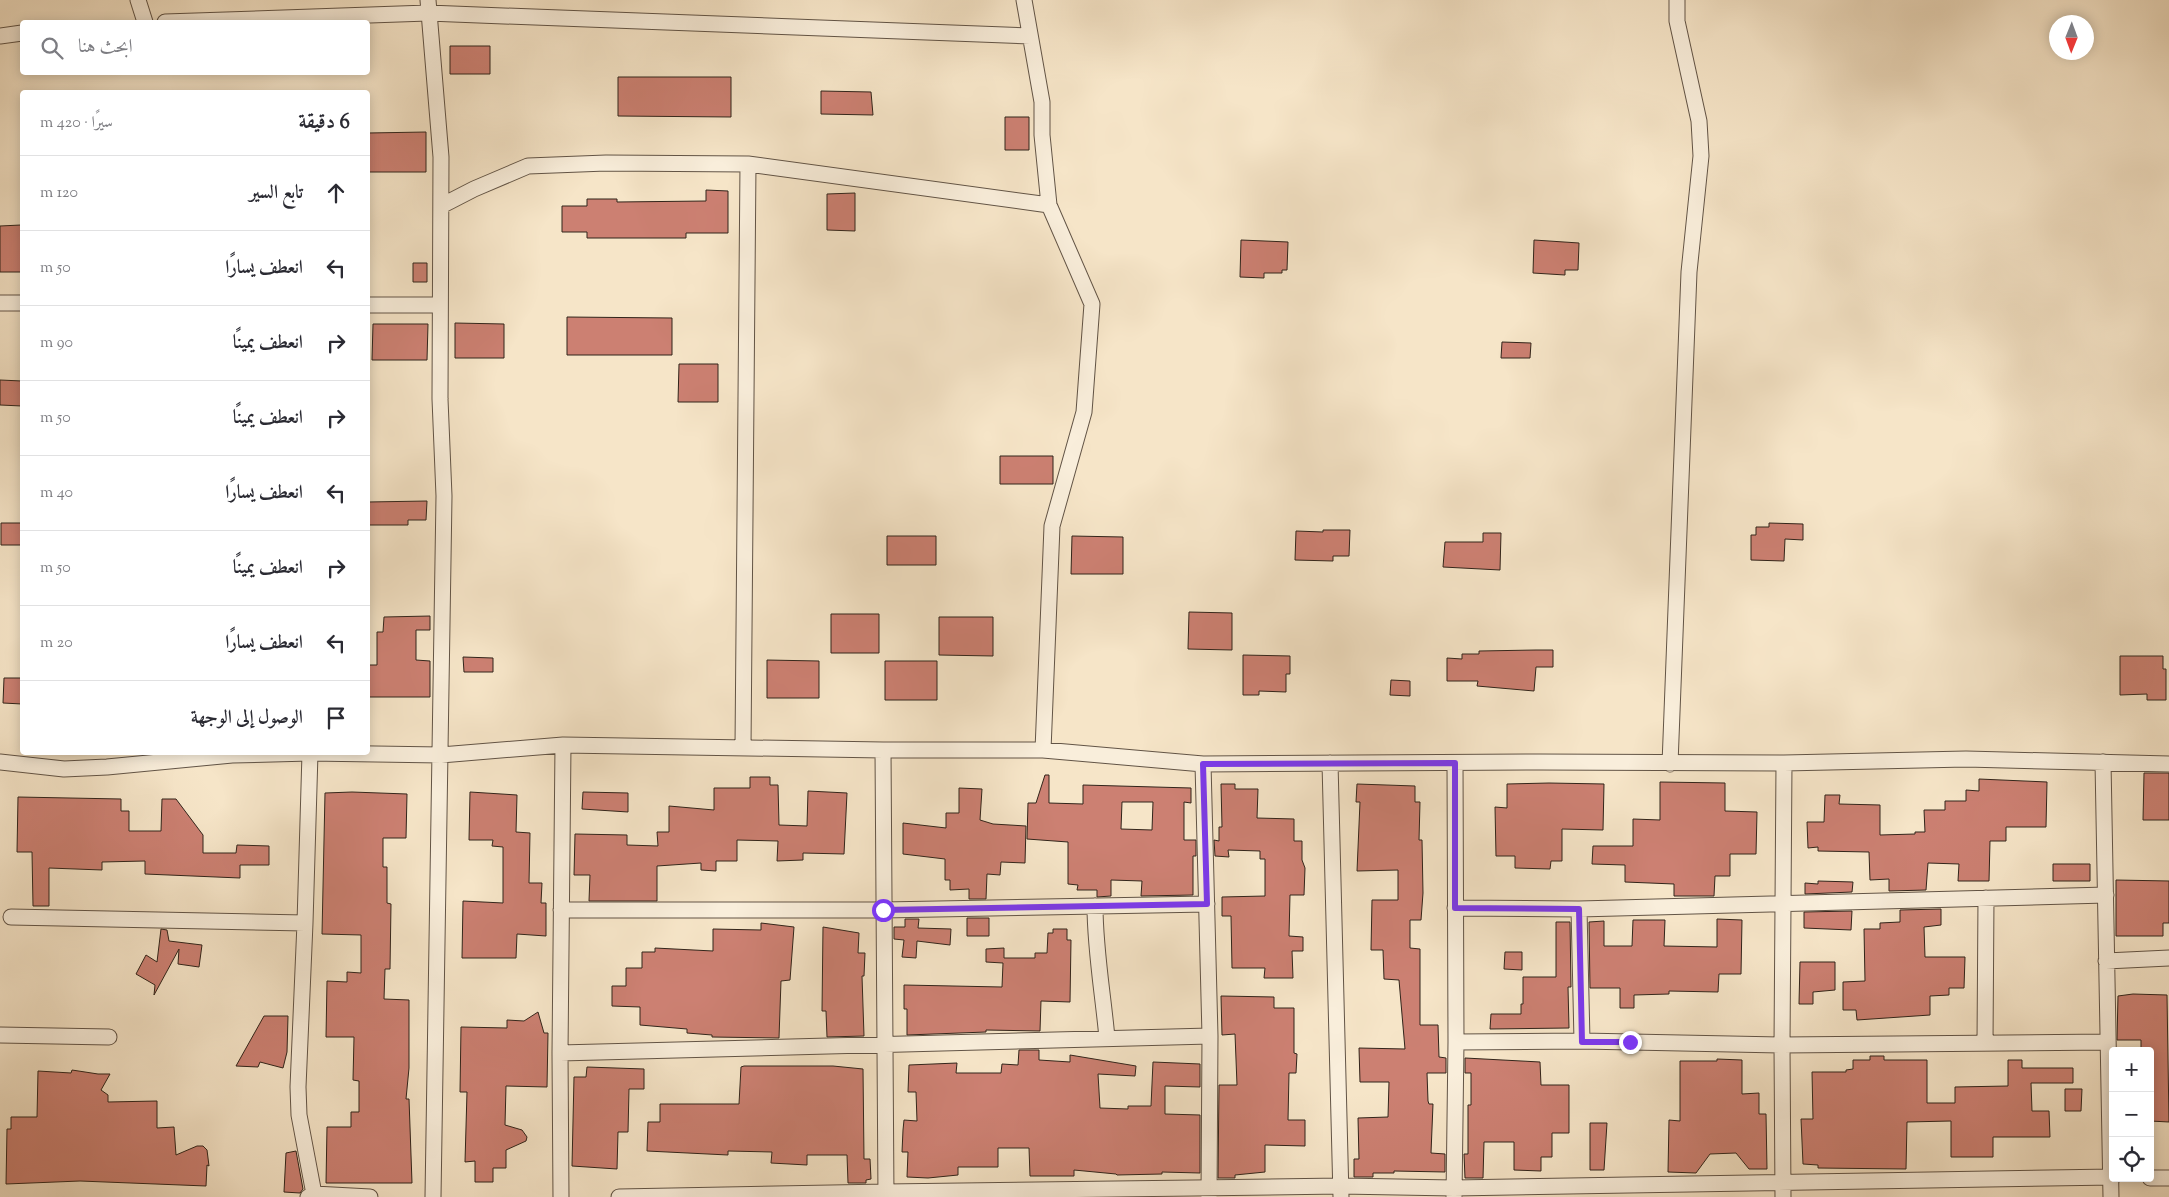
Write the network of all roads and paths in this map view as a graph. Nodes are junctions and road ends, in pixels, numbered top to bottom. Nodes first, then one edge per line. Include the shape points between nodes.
1 (138, 0) edge
2 (1024, 0) edge
3 (1677, 0) edge
4 (428, 6) edge
5 (144, 20) edge
6 (198, 20) edge
7 (20, 33) edge
8 (0, 36) edge
9 (1030, 36) junction
10 (748, 164) junction
11 (1049, 205) junction
12 (442, 206) junction
13 (0, 303) edge
14 (20, 303) edge
15 (370, 305) edge
16 (439, 305) junction
17 (563, 745) junction
18 (743, 748) junction
19 (883, 750) junction
20 (1043, 750) junction
21 (370, 754) edge
22 (232, 755) edge
23 (310, 755) edge
24 (441, 755) junction
25 (0, 762) edge
26 (2103, 762) junction
27 (1330, 763) junction
28 (1455, 763) junction
29 (1203, 764) junction
30 (1670, 764) junction
31 (1784, 764) junction
32 (2169, 764) edge
33 (2106, 895) junction
34 (1986, 898) junction
35 (1782, 903) junction
36 (1207, 904) junction
37 (1095, 906) junction
38 (1455, 908) junction
39 (1579, 909) junction
40 (561, 910) junction
41 (883, 910) junction
42 (11, 917) dead end
43 (305, 923) junction
44 (2169, 958) edge
45 (2106, 961) junction
46 (0, 1036) edge
47 (1210, 1036) junction
48 (109, 1037) dead end
49 (1107, 1038) junction
50 (1456, 1042) junction
51 (1582, 1042) junction
52 (2107, 1042) junction
53 (884, 1043) junction
54 (1985, 1043) junction
55 (1782, 1045) junction
56 (560, 1053) junction
57 (2111, 1137) edge
58 (2109, 1177) edge
59 (2154, 1178) edge
60 (2169, 1178) edge
61 (2112, 1182) edge
62 (1783, 1190) edge
63 (1341, 1192) edge
64 (1454, 1192) edge
65 (1209, 1193) edge
66 (886, 1194) edge
67 (311, 1196) edge
68 (370, 1197) edge
69 (433, 1197) edge
70 (561, 1197) edge
71 (619, 1197) edge
72 (2111, 1197) edge

1 - 5 street
2 - 9 street
3 - 30 street via 1677,21 1699,121 1701,156 1689,272
4 - 6 street
4 - 9 street
4 - 12 street
7 - 8 street
9 - 11 street via 1042,102
10 - 11 street
10 - 12 street via 528,166
10 - 18 street
11 - 20 street via 1092,304 1084,412 1052,526
12 - 16 street
13 - 14 street
15 - 16 street
16 - 24 street via 444,496
17 - 18 street
17 - 24 street
17 - 40 street
18 - 19 street
19 - 20 street
19 - 41 street
20 - 29 street
21 - 24 street
22 - 25 street via 106,767 64,768
23 - 43 street
24 - 69 street
26 - 31 street via 1966,759
26 - 32 street
26 - 33 street
27 - 28 street
27 - 29 street
27 - 63 street
28 - 30 street
28 - 38 street
29 - 36 street
30 - 31 street
31 - 35 street
33 - 34 street
33 - 45 street
34 - 35 street
34 - 54 street
35 - 39 street
35 - 55 street
36 - 37 street
36 - 47 street
37 - 41 street
37 - 49 street via 1095,934
38 - 39 street
38 - 50 street
39 - 51 street
40 - 41 street
40 - 56 street
41 - 53 street
42 - 43 street
43 - 67 street via 298,1097
44 - 45 street
45 - 52 street
46 - 48 street
47 - 49 street
47 - 65 street
49 - 53 street
50 - 51 street
50 - 64 street
51 - 55 street
52 - 54 street
52 - 57 street
53 - 56 street
53 - 66 street
54 - 55 street
55 - 62 street
56 - 70 street
58 - 62 street
59 - 60 street
61 - 72 street
62 - 64 street
63 - 64 street
63 - 65 street
65 - 66 street
66 - 71 street
67 - 68 street

